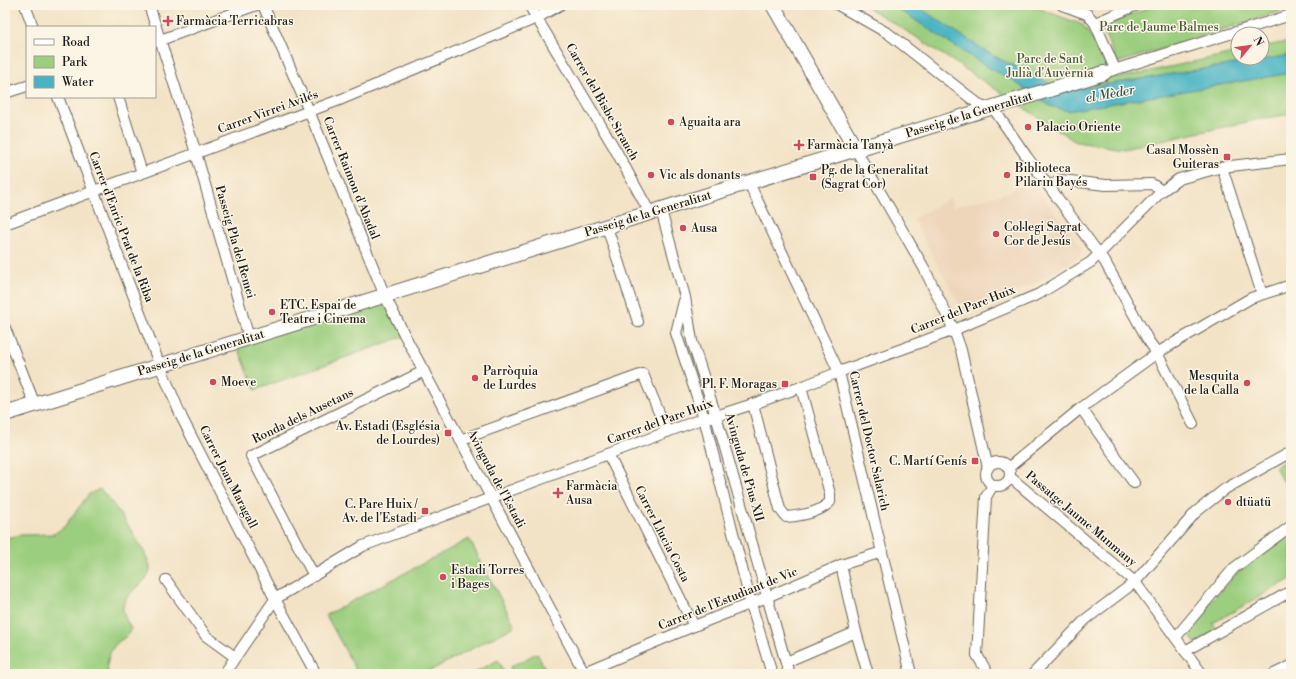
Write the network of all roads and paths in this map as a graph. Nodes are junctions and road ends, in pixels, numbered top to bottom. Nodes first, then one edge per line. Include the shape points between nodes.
1 (25, 5) edge
2 (149, 5) edge
3 (256, 5) edge
4 (264, 5) edge
5 (529, 5) edge
6 (560, 5) edge
7 (773, 5) edge
8 (838, 5) edge
9 (1062, 5) edge
10 (1137, 5) edge
11 (1291, 15) edge
12 (537, 18) junction
13 (1095, 23) junction
14 (33, 26) edge
15 (154, 26) edge
16 (157, 42) edge
17 (1109, 71) junction
18 (26, 86) edge
19 (5, 93) edge
20 (58, 98) edge
21 (118, 98) edge
22 (995, 107) junction
23 (309, 111) junction
24 (856, 150) junction
25 (196, 153) junction
26 (1291, 159) edge
27 (1222, 168) junction
28 (142, 173) junction
29 (749, 183) junction
30 (1049, 186) junction
31 (1162, 190) junction
32 (94, 191) junction
33 (656, 211) junction
34 (5, 224) edge
35 (607, 227) junction
36 (1099, 255) junction
37 (1291, 285) edge
38 (1262, 294) junction
39 (385, 296) junction
40 (685, 297) junction
41 (638, 322) dead end
42 (5, 328) edge
43 (954, 330) junction
44 (249, 338) junction
45 (1157, 353) junction
46 (160, 366) junction
47 (424, 371) junction
48 (839, 372) junction
49 (801, 387) junction
50 (753, 404) junction
51 (35, 405) junction
52 (1081, 408) junction
53 (5, 414) edge
54 (716, 416) junction
55 (704, 418) junction
56 (1193, 424) dead end
57 (667, 432) junction
58 (460, 440) junction
59 (1291, 452) edge
60 (608, 454) junction
61 (988, 468) junction
62 (1009, 473) junction
63 (1134, 483) dead end
64 (993, 485) junction
65 (491, 498) junction
66 (1291, 526) edge
67 (882, 552) junction
68 (841, 565) junction
69 (314, 576) junction
70 (166, 580) dead end
71 (1135, 582) junction
72 (1291, 591) edge
73 (767, 597) junction
74 (276, 599) junction
75 (751, 604) junction
76 (694, 626) junction
77 (856, 632) junction
78 (1176, 637) junction
79 (1186, 651) junction
80 (236, 657) junction
81 (786, 662) junction
82 (1291, 666) edge
83 (585, 673) edge
84 (224, 674) edge
85 (316, 674) edge
86 (772, 674) edge
87 (789, 674) edge
88 (868, 674) edge
89 (911, 674) edge
90 (988, 674) edge
91 (1033, 674) edge
92 (1202, 674) edge
93 (1274, 674) edge

1 - 14 street
2 - 15 street, Passeig Pla del Remei
3 - 16 street
4 - 23 street, Carrer Raimon d'Abadal
5 - 12 street, Carrer del Bisbe Strauch
6 - 12 street, Carrer Virrei Avilés
7 - 24 street
8 - 22 street via 889,34
9 - 13 street via 1087,14
10 - 13 street
11 - 17 street, Passeig de la Generalitat
12 - 23 street, Carrer Virrei Avilés
12 - 33 street, Carrer del Bisbe Strauch via 615,149
13 - 17 street
16 - 25 street, Passeig Pla del Remei
17 - 22 street, Passeig de la Generalitat
18 - 19 street
20 - 32 street, Carrer d'Enric Prat de la Riba
21 - 28 street
22 - 24 street, Passeig de la Generalitat
22 - 30 street
23 - 25 street, Carrer Virrei Avilés
23 - 39 street, Carrer Raimon d'Abadal
24 - 29 street, Passeig de la Generalitat
24 - 43 street via 924,268
25 - 28 street, Carrer Virrei Avilés
25 - 44 street, Passeig Pla del Remei
26 - 27 street, Carrer del Pare Huix
27 - 31 street, Carrer del Pare Huix via 1179,179
27 - 38 street
28 - 32 street, Carrer Virrei Avilés
29 - 33 street, Passeig de la Generalitat
29 - 48 street, Carrer del Doctor Salarich
30 - 31 street via 1061,180 1106,185 1152,184
30 - 36 street
31 - 36 street, Carrer del Pare Huix
32 - 34 street, Carrer Virrei Avilés
32 - 46 street, Carrer d'Enric Prat de la Riba
33 - 35 street, Passeig de la Generalitat
33 - 40 street, Carrer del Bisbe Strauch
35 - 39 street, Passeig de la Generalitat
35 - 41 street
36 - 43 street, Carrer del Pare Huix via 1039,294
36 - 45 street
37 - 38 street
38 - 45 street
39 - 44 street, Passeig de la Generalitat
39 - 47 street, Avinguda de l'Estadi
40 - 54 street, Avinguda de Pius XII via 692,341
40 - 55 street, Avinguda de Pius XII via 676,333
42 - 51 street
43 - 48 street, Carrer del Pare Huix
43 - 61 street via 961,350
44 - 46 street, Passeig de la Generalitat
45 - 52 street
45 - 56 street
46 - 51 street, Passeig de la Generalitat
46 - 74 street, Carrer Joan Maragall via 182,418
47 - 58 street, Avinguda de l'Estadi
47 - 69 street, Ronda dels Ausetans via 251,456
48 - 49 street, Carrer del Pare Huix
48 - 67 street, Carrer del Doctor Salarich
49 - 50 street, Carrer del Pare Huix
49 - 50 street via 830,494 830,502 823,509 786,517 780,509
50 - 54 street, Carrer del Pare Huix
51 - 53 street, Passeig de la Generalitat
52 - 62 street
52 - 63 street
54 - 55 street, Carrer del Pare Huix
54 - 73 street, Avinguda de Pius XII
55 - 57 street, Carrer del Pare Huix
55 - 75 street, Avinguda de Pius XII
57 - 58 street via 643,374
57 - 60 street, Carrer del Pare Huix
58 - 65 street, Avinguda de l'Estadi
59 - 71 street via 1226,489 1196,512
60 - 65 street, Carrer del Pare Huix
60 - 76 street, Carrer Llucia Costa
61 - 62 street via 998,462 1006,465
61 - 64 street via 987,480
62 - 64 street via 1008,481 1001,486
62 - 71 street, Passatge Jaume Munmany
64 - 90 street via 986,497 977,655
65 - 69 street, Carrer del Pare Huix via 364,546
65 - 83 street, Avinguda de l'Estadi
66 - 78 street via 1234,568
67 - 68 street, Carrer de l'Estudiant de Vic
67 - 89 street, Carrer del Doctor Salarich
68 - 73 street, Carrer de l'Estudiant de Vic
68 - 77 street
69 - 74 street, Carrer del Pare Huix
70 - 80 street via 206,636
71 - 78 street, Passatge Jaume Munmany
71 - 91 street via 1086,619
72 - 79 street
73 - 75 street, Carrer de l'Estudiant de Vic
73 - 81 street, Avinguda de Pius XII
74 - 80 street
74 - 85 street, Carrer Joan Maragall
75 - 76 street, Carrer de l'Estudiant de Vic
75 - 86 street, Avinguda de Pius XII
76 - 83 street, Carrer de l'Estudiant de Vic
77 - 81 street
77 - 88 street
78 - 79 street, Passatge Jaume Munmany
79 - 92 street, Passatge Jaume Munmany
80 - 84 street
81 - 87 street, Avinguda de Pius XII
82 - 93 street

